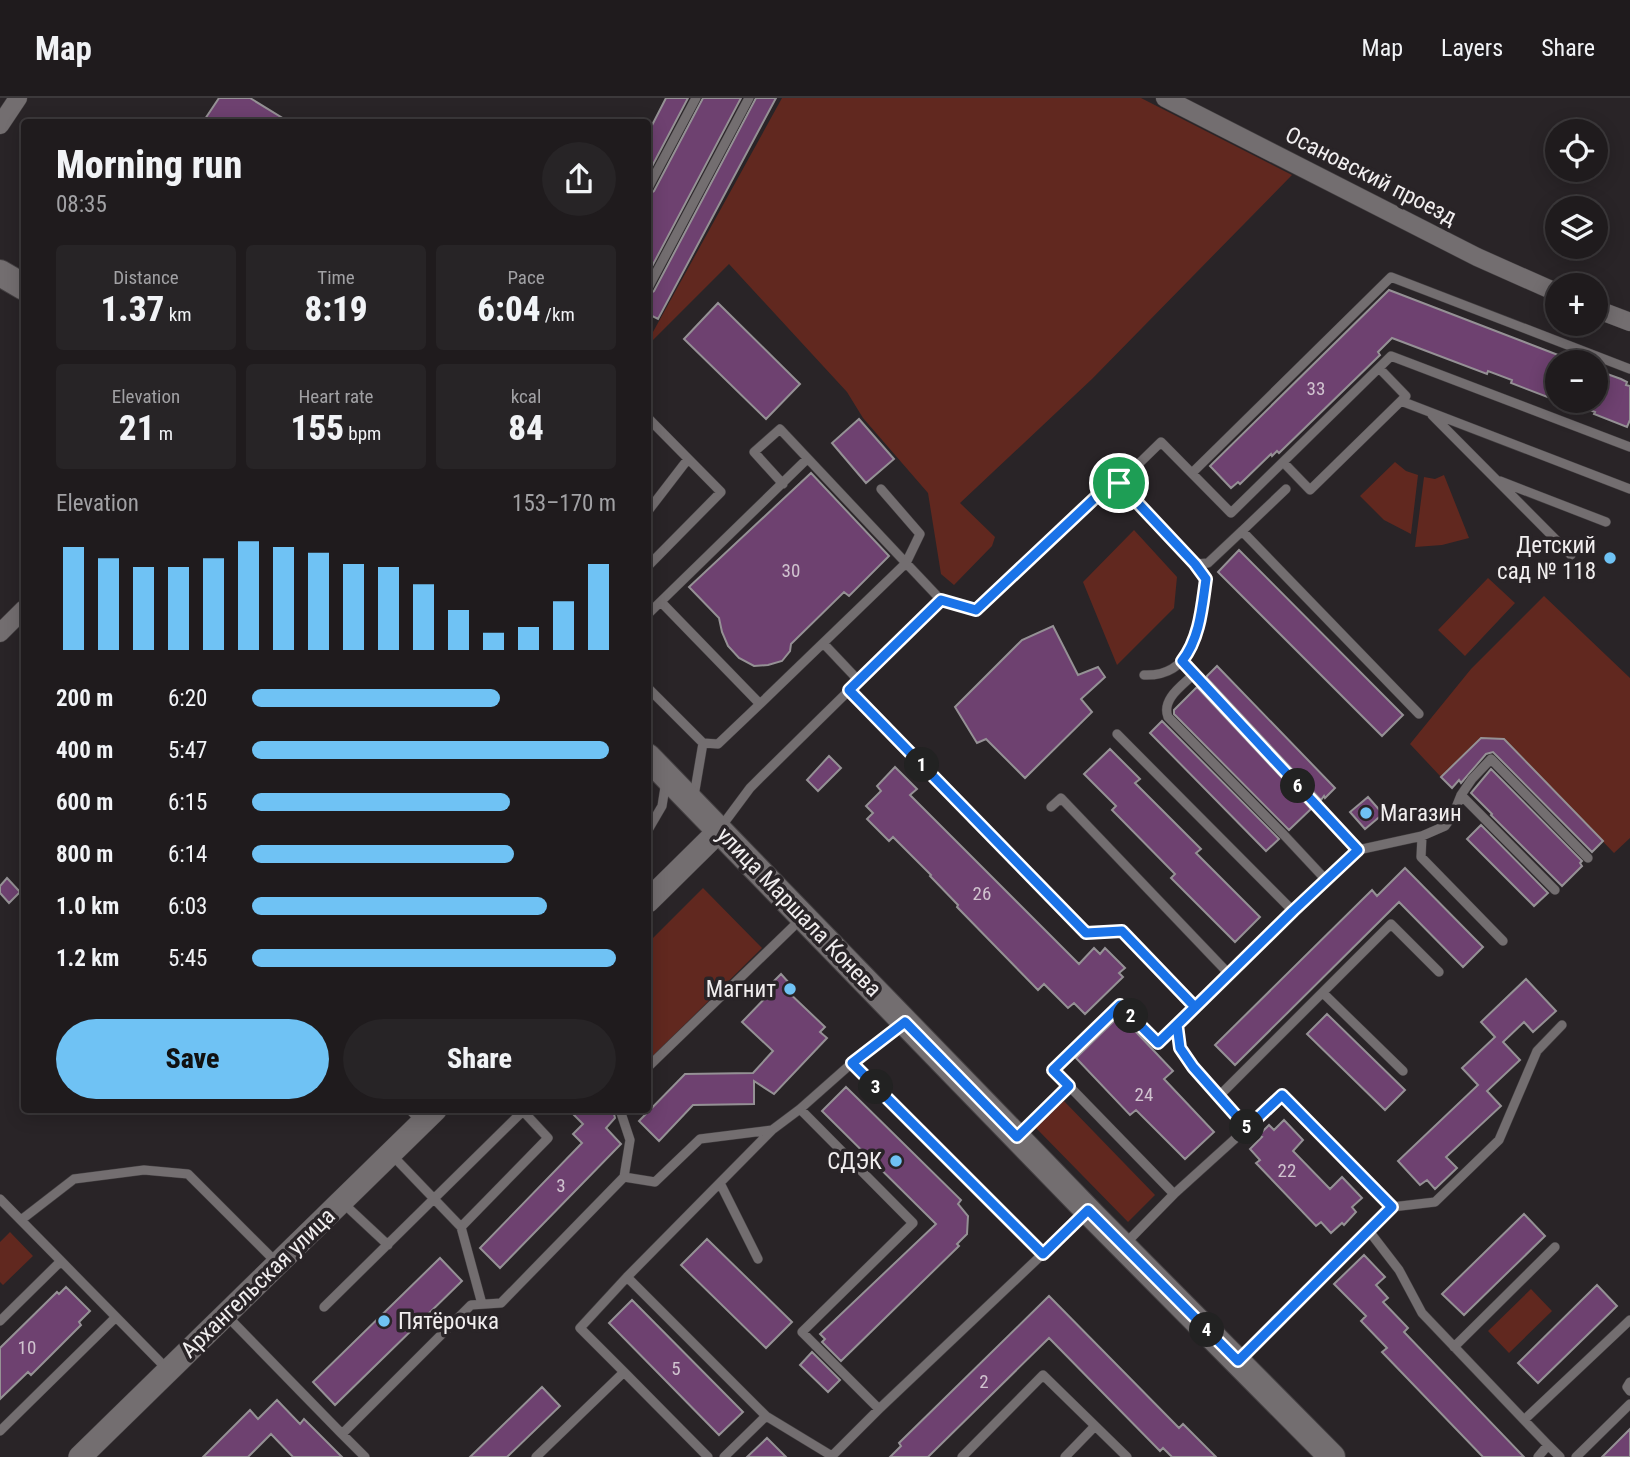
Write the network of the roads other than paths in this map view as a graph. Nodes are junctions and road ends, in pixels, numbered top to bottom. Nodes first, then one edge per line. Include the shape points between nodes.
1 (18, 98) edge
2 (696, 98) edge
3 (750, 98) edge
4 (1165, 98) edge
5 (0, 125) edge
6 (651, 182) edge
7 (0, 273) edge
8 (651, 282) edge
9 (21, 284) edge
10 (1545, 287) edge
11 (1608, 314) edge
12 (1630, 322) edge
13 (1378, 368) junction
14 (1630, 369) edge
15 (1401, 401) junction
16 (1428, 412) junction
17 (651, 421) edge
18 (1630, 447) edge
19 (688, 459) junction
20 (807, 459) junction
21 (1283, 462) junction
22 (1192, 473) junction
23 (1497, 480) junction
24 (1119, 483) junction
25 (783, 484) junction
26 (881, 489) dead end
27 (1286, 489) dead end
28 (1630, 489) edge
29 (651, 507) edge
30 (1606, 522) dead end
31 (1242, 531) junction
32 (1571, 555) dead end
33 (651, 563) edge
34 (906, 564) junction
35 (1195, 564) junction
36 (941, 600) junction
37 (661, 602) junction
38 (651, 611) edge
39 (21, 612) edge
40 (0, 633) edge
41 (824, 644) junction
42 (1182, 661) junction
43 (1194, 674) junction
44 (1144, 675) dead end
45 (859, 681) junction
46 (849, 690) junction
47 (651, 691) edge
48 (760, 704) junction
49 (1419, 714) dead end
50 (1117, 734) dead end
51 (703, 743) junction
52 (651, 760) edge
53 (666, 776) junction
54 (1461, 795) junction
55 (692, 802) junction
56 (1051, 807) dead end
57 (651, 825) edge
58 (720, 830) junction
59 (1422, 836) junction
60 (1358, 850) junction
61 (1588, 858) dead end
62 (1326, 880) junction
63 (1555, 890) dead end
64 (651, 898) edge
65 (1293, 911) junction
66 (803, 917) junction
67 (1503, 941) dead end
68 (1439, 972) dead end
69 (1229, 974) junction
70 (1323, 993) junction
71 (1195, 1007) junction
72 (905, 1022) junction
73 (1177, 1025) junction
74 (1562, 1025) dead end
75 (1158, 1043) junction
76 (1180, 1048) junction
77 (852, 1063) junction
78 (651, 1064) edge
79 (1403, 1071) dead end
80 (1069, 1086) junction
81 (1219, 1096) junction
82 (800, 1109) junction
83 (520, 1113) edge
84 (526, 1113) edge
85 (621, 1113) edge
86 (422, 1114) edge
87 (1247, 1128) junction
88 (772, 1130) junction
89 (1017, 1137) junction
90 (390, 1153) junction
91 (624, 1177) junction
92 (720, 1183) junction
93 (1174, 1194) junction
94 (0, 1199) edge
95 (434, 1199) junction
96 (341, 1201) junction
97 (1392, 1207) junction
98 (1088, 1210) junction
99 (21, 1220) junction
100 (460, 1227) junction
101 (1369, 1231) junction
102 (388, 1245) junction
103 (1123, 1246) junction
104 (1555, 1247) dead end
105 (1043, 1254) junction
106 (758, 1259) dead end
107 (61, 1261) junction
108 (277, 1264) junction
109 (627, 1277) junction
110 (482, 1304) junction
111 (324, 1307) dead end
112 (226, 1315) junction
113 (116, 1317) junction
114 (1630, 1320) edge
115 (0, 1321) edge
116 (1621, 1329) junction
117 (1630, 1338) edge
118 (1454, 1347) junction
119 (1238, 1361) junction
120 (169, 1371) junction
121 (624, 1372) junction
122 (1630, 1382) edge
123 (1630, 1391) edge
124 (1630, 1404) edge
125 (879, 1409) junction
126 (766, 1416) junction
127 (1524, 1420) junction
128 (1095, 1426) junction
129 (0, 1432) edge
130 (342, 1434) junction
131 (1548, 1445) junction
132 (80, 1457) edge
133 (365, 1457) edge
134 (536, 1457) edge
135 (708, 1457) edge
136 (724, 1457) edge
137 (832, 1457) edge
138 (962, 1457) edge
139 (1065, 1457) edge
140 (1127, 1457) edge
141 (1332, 1457) edge
142 (1538, 1457) edge
143 (1560, 1457) edge
144 (1576, 1457) edge

1 - 5 street
2 - 6 lane
3 - 8 lane
4 - 10 street, Осановский проезд
7 - 9 main road
11 - 12 street
13 - 15 lane via 1406,396
13 - 18 lane via 1391,356
13 - 21 lane
14 - 22 lane via 1391,277
15 - 16 lane
15 - 21 lane via 1310,490
16 - 23 lane
16 - 28 lane
17 - 19 lane
19 - 29 lane
19 - 33 lane via 721,492
20 - 25 lane
20 - 25 lane via 780,429 754,452
20 - 34 lane
21 - 22 lane via 1231,513
22 - 24 lane via 1161,442
23 - 30 lane
23 - 32 lane
24 - 35 lane
24 - 36 lane via 1115,479 976,610
25 - 37 lane
26 - 34 lane via 920,534
27 - 31 lane
31 - 35 lane via 1208,563
31 - 49 lane
34 - 36 lane
34 - 41 lane
35 - 42 lane via 1206,579 1194,641
36 - 45 lane
37 - 38 lane
37 - 48 lane
39 - 40 street
41 - 45 lane
41 - 48 lane
42 - 43 lane
42 - 44 lane via 1172,670
43 - 60 lane
43 - 62 lane via 1167,703 1168,716
45 - 46 lane
46 - 58 lane via 750,788
46 - 71 lane via 1086,933 1122,931
47 - 51 lane
48 - 51 lane via 718,744
50 - 65 lane
51 - 55 lane
52 - 53 main road, улица Маршала Конева
53 - 55 main road, улица Маршала Конева
53 - 57 lane via 662,806
54 - 59 lane via 1445,826
54 - 61 lane via 1491,759
54 - 63 lane
55 - 58 main road, улица Маршала Конева
56 - 69 lane via 1061,798
58 - 64 street
58 - 66 main road, улица Маршала Конева
59 - 60 lane
59 - 67 lane via 1421,858
60 - 62 lane
62 - 65 lane
65 - 69 lane
66 - 72 main road, улица Маршала Конева
66 - 78 lane
68 - 70 lane via 1391,924
69 - 71 lane
70 - 79 lane
70 - 81 lane
71 - 73 lane
72 - 77 lane
72 - 89 main road, улица Маршала Конева
73 - 75 lane
73 - 76 lane
74 - 97 lane via 1537,1051 1499,1140 1435,1202
75 - 76 lane
75 - 80 lane via 1120,1005 1053,1070
76 - 81 lane
77 - 82 lane
77 - 105 lane
80 - 89 lane
80 - 93 lane
81 - 87 lane
82 - 88 lane
82 - 125 lane via 913,1223 802,1332
83 - 95 lane
84 - 100 lane via 548,1138
85 - 91 lane via 630,1140
86 - 90 street, Архангельская улица
87 - 93 lane
87 - 97 lane via 1282,1095
88 - 91 lane via 700,1139 655,1182
88 - 92 lane
89 - 98 main road, улица Маршала Конева
90 - 95 lane
90 - 96 street, Архангельская улица
91 - 110 lane via 501,1303
92 - 106 lane
92 - 109 lane
93 - 103 lane
94 - 99 lane
95 - 100 lane
95 - 102 lane
96 - 102 lane
96 - 108 street, Архангельская улица
97 - 101 lane
98 - 103 main road, улица Маршала Конева
98 - 105 lane
99 - 107 lane
99 - 108 lane via 74,1180 144,1170 188,1174
100 - 110 lane
101 - 118 lane via 1399,1270 1422,1313
101 - 119 lane
102 - 111 lane
103 - 119 main road, улица Маршала Конева
104 - 118 lane
105 - 125 lane
107 - 113 lane
107 - 115 lane
108 - 112 street, Архангельская улица
109 - 121 lane via 580,1328
109 - 126 lane
110 - 130 lane via 471,1306
112 - 120 street, Архангельская улица
112 - 130 lane
113 - 120 lane
113 - 129 lane
114 - 116 lane
116 - 117 lane
116 - 127 lane
118 - 127 lane
119 - 141 main road, улица Маршала Конева
120 - 132 street, Архангельская улица
121 - 134 lane
121 - 135 lane
122 - 123 lane
124 - 144 lane
125 - 137 lane
126 - 136 lane
126 - 137 lane
127 - 131 lane
128 - 138 lane via 1043,1375
128 - 139 lane
128 - 140 lane
130 - 133 lane
131 - 142 lane
131 - 143 lane

